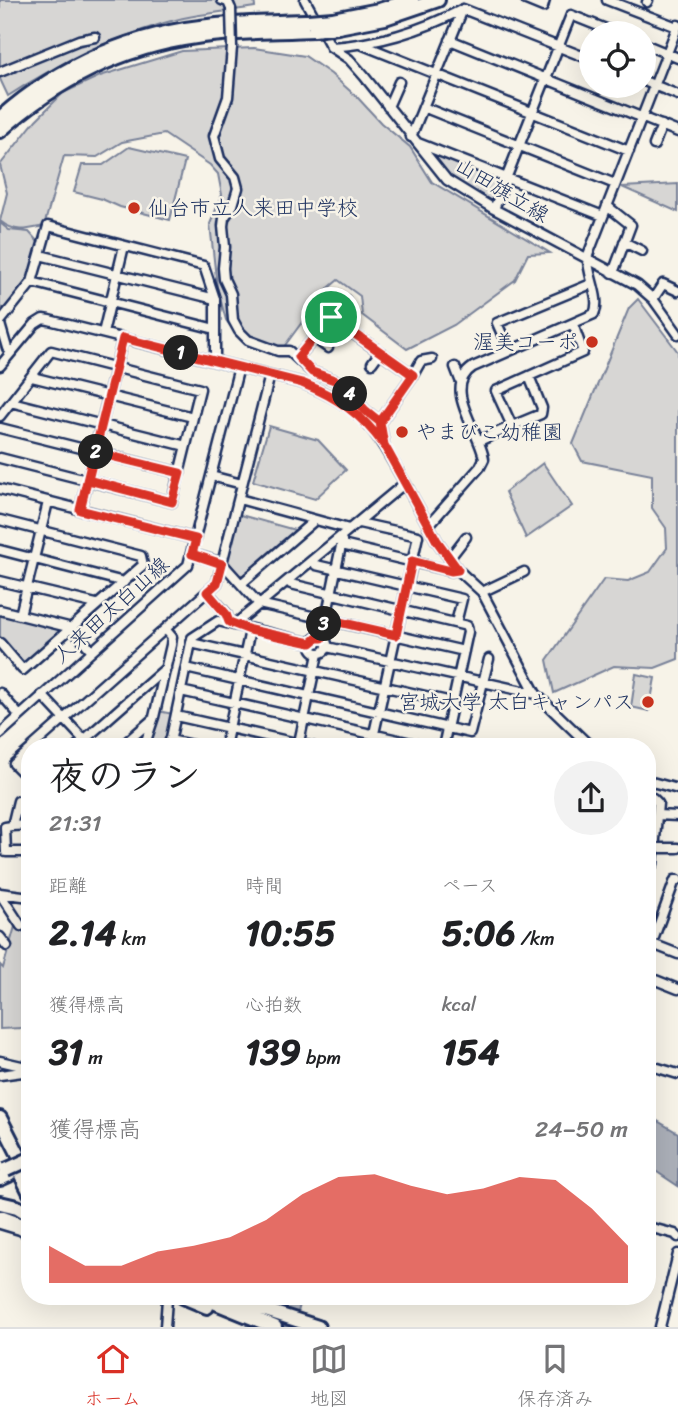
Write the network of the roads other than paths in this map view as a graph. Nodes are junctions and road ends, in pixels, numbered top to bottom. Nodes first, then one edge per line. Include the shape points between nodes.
1 (222, 0) edge
2 (305, 0) edge
3 (412, 0) edge
4 (438, 0) edge
5 (526, 0) edge
6 (545, 0) edge
7 (607, 0) edge
8 (463, 9) junction
9 (586, 21) edge
10 (335, 23) junction
11 (311, 25) junction
12 (678, 26) edge
13 (95, 37) dead end
14 (450, 40) junction
15 (363, 45) junction
16 (331, 47) junction
17 (558, 47) junction
18 (656, 49) edge
19 (668, 54) junction
20 (579, 55) edge
21 (678, 58) edge
22 (0, 72) edge
23 (437, 74) junction
24 (545, 79) junction
25 (399, 82) dead end
26 (656, 84) edge
27 (656, 86) edge
28 (678, 95) edge
29 (650, 98) edge
30 (388, 107) junction
31 (423, 107) junction
32 (533, 112) junction
33 (0, 118) edge
34 (642, 118) junction
35 (662, 125) junction
36 (0, 131) edge
37 (678, 132) edge
38 (413, 139) junction
39 (654, 145) dead end
40 (519, 146) junction
41 (629, 151) junction
42 (506, 177) junction
43 (615, 184) junction
44 (607, 206) junction
45 (494, 209) junction
46 (603, 216) junction
47 (624, 242) junction
48 (124, 246) junction
49 (642, 251) dead end
50 (40, 255) junction
51 (587, 259) junction
52 (613, 272) junction
53 (117, 274) junction
54 (32, 282) junction
55 (591, 284) junction
56 (678, 291) edge
57 (215, 299) junction
58 (653, 299) junction
59 (345, 300) dead end
60 (110, 302) junction
61 (331, 317) junction
62 (0, 323) edge
63 (573, 324) junction
64 (215, 329) junction
65 (103, 333) junction
66 (678, 334) edge
67 (123, 338) junction
68 (314, 338) junction
69 (328, 348) dead end
70 (509, 349) junction
71 (11, 352) junction
72 (380, 352) junction
73 (298, 357) junction
74 (432, 359) dead end
75 (215, 361) junction
76 (372, 363) dead end
77 (0, 366) edge
78 (454, 367) dead end
79 (116, 368) junction
80 (239, 368) junction
81 (270, 375) junction
82 (413, 375) junction
83 (529, 376) junction
84 (32, 377) junction
85 (460, 380) junction
86 (108, 396) junction
87 (11, 402) junction
88 (0, 415) edge
89 (193, 417) junction
90 (380, 422) junction
91 (101, 425) junction
92 (512, 426) junction
93 (0, 428) edge
94 (479, 441) junction
95 (384, 445) junction
96 (186, 446) junction
97 (94, 452) junction
98 (0, 458) edge
99 (180, 473) junction
100 (211, 476) junction
101 (88, 480) junction
102 (405, 483) junction
103 (242, 484) junction
104 (0, 489) edge
105 (239, 499) junction
106 (48, 502) junction
107 (80, 510) junction
108 (0, 520) edge
109 (316, 520) junction
110 (359, 523) junction
111 (428, 526) junction
112 (41, 530) junction
113 (347, 531) junction
114 (466, 537) dead end
115 (196, 539) junction
116 (342, 545) junction
117 (0, 550) edge
118 (192, 554) junction
119 (34, 558) junction
120 (449, 559) junction
121 (412, 561) junction
122 (222, 564) junction
123 (316, 565) dead end
124 (336, 570) junction
125 (458, 570) junction
126 (524, 572) dead end
127 (0, 581) edge
128 (124, 582) junction
129 (242, 584) junction
130 (291, 584) dead end
131 (407, 586) junction
132 (26, 587) junction
133 (207, 592) junction
134 (482, 593) junction
135 (331, 594) junction
136 (96, 604) junction
137 (259, 604) junction
138 (0, 610) edge
139 (401, 610) junction
140 (20, 615) junction
141 (326, 619) junction
142 (231, 623) junction
143 (456, 623) junction
144 (72, 628) junction
145 (166, 630) junction
146 (250, 630) junction
147 (396, 635) junction
148 (322, 638) junction
149 (0, 643) edge
150 (191, 643) junction
151 (311, 643) junction
152 (327, 647) junction
153 (92, 651) junction
154 (464, 651) junction
155 (318, 654) junction
156 (244, 657) junction
157 (489, 659) dead end
158 (390, 661) junction
159 (166, 668) junction
160 (186, 668) junction
161 (314, 672) junction
162 (458, 677) junction
163 (239, 681) junction
164 (482, 683) junction
165 (384, 687) junction
166 (181, 691) junction
167 (0, 693) edge
168 (536, 694) junction
169 (42, 695) junction
170 (308, 695) junction
171 (452, 702) junction
172 (235, 705) junction
173 (379, 711) junction
174 (20, 716) junction
175 (176, 716) junction
176 (155, 717) junction
177 (64, 719) junction
178 (303, 719) junction
179 (447, 727) junction
180 (229, 728) junction
181 (0, 734) edge
182 (374, 734) junction
183 (42, 738) edge
184 (82, 738) edge
185 (86, 738) edge
186 (131, 738) edge
187 (147, 738) edge
188 (171, 738) edge
189 (227, 738) edge
190 (267, 738) edge
191 (299, 738) edge
192 (373, 738) edge
193 (391, 738) edge
194 (445, 738) edge
195 (582, 738) edge
196 (21, 757) edge
197 (21, 771) edge
198 (656, 782) edge
199 (678, 789) edge
200 (21, 801) edge
201 (656, 801) edge
202 (657, 815) junction
203 (678, 816) edge
204 (12, 825) junction
205 (21, 825) edge
206 (656, 826) edge
207 (656, 848) edge
208 (678, 848) edge
209 (21, 852) edge
210 (678, 880) edge
211 (0, 894) edge
212 (21, 896) edge
213 (21, 926) dead end
214 (656, 928) edge
215 (0, 937) edge
216 (656, 945) edge
217 (7, 947) dead end
218 (678, 954) edge
219 (678, 977) edge
220 (656, 980) edge
221 (676, 989) edge
222 (0, 1061) edge
223 (0, 1067) edge
224 (21, 1067) edge
225 (656, 1067) edge
226 (21, 1069) edge
227 (21, 1072) edge
228 (678, 1074) edge
229 (0, 1075) edge
230 (2, 1127) edge
231 (21, 1151) edge
232 (21, 1161) edge
233 (21, 1166) edge
234 (21, 1172) edge
235 (4, 1174) edge
236 (0, 1203) edge
237 (0, 1210) edge
238 (21, 1210) edge
239 (21, 1216) edge
240 (0, 1221) edge
241 (21, 1226) edge
242 (656, 1229) edge
243 (21, 1232) edge
244 (678, 1237) edge
245 (678, 1254) edge
246 (166, 1305) edge
247 (224, 1305) edge
248 (265, 1305) edge
249 (165, 1327) edge
250 (256, 1327) edge
251 (275, 1327) edge
252 (319, 1327) edge
253 (660, 1327) edge

1 - 73 street, bridge via 231,9 232,47 228,97 214,136 220,159 238,188 223,226 223,271 233,320 248,340
2 - 16 street
3 - 10 highway
4 - 10 highway via 385,18
5 - 6 street via 543,7
7 - 12 street
8 - 14 street
8 - 15 street via 438,22
8 - 17 street
9 - 17 street via 571,15
10 - 11 highway, bridge
11 - 33 highway via 190,28 120,46 45,83
11 - 36 highway via 217,34 147,47 65,82
12 - 19 street
13 - 22 street
14 - 23 street
14 - 24 street
15 - 16 street
15 - 23 street
16 - 30 street, 山田旗立線 via 349,59
17 - 20 street
17 - 24 street
18 - 19 street
19 - 21 street
19 - 26 street
23 - 31 street
23 - 32 street
24 - 32 street
24 - 34 street
25 - 30 street
27 - 28 street
29 - 34 street
30 - 38 street, 山田旗立線
31 - 38 street
31 - 40 street
32 - 40 street
32 - 41 street
34 - 35 street
34 - 41 street
35 - 37 street
35 - 39 street
38 - 42 street
38 - 45 street, 山田旗立線 via 447,180
40 - 42 street
40 - 43 street
41 - 43 street
42 - 45 street
42 - 46 street
43 - 44 street
44 - 46 street
44 - 47 street via 631,225
45 - 51 street, 山田旗立線
46 - 51 street
47 - 49 street
47 - 52 street
48 - 50 street via 48,226
48 - 53 street
48 - 57 street via 204,266
50 - 53 street
50 - 54 street
51 - 52 street, 山田旗立線
51 - 55 street
52 - 58 street, 山田旗立線
53 - 57 street
53 - 60 street
54 - 60 street
54 - 62 street
55 - 63 street via 597,308
55 - 70 street via 497,323
56 - 58 street via 663,284
57 - 64 street
58 - 66 street, 山田旗立線
59 - 61 street
60 - 64 street
60 - 65 street
61 - 68 street
61 - 72 street
62 - 71 street
63 - 70 street
63 - 83 street via 583,352
64 - 75 street
65 - 67 street
65 - 71 street via 43,319
67 - 75 street
67 - 79 street
68 - 69 street
68 - 73 street
70 - 85 street via 472,367
71 - 77 street
72 - 76 street
72 - 82 street
73 - 90 street via 312,372 340,382
74 - 82 street via 421,361
75 - 80 street
78 - 85 street
79 - 84 street via 51,351
79 - 86 street
79 - 89 street via 200,389
80 - 81 street
80 - 100 street, 人来田太白山線
81 - 95 street via 302,383 351,408
81 - 103 street
82 - 90 street
83 - 92 street via 541,414
83 - 92 street via 496,391
84 - 86 street
84 - 87 street
85 - 94 street via 459,394
86 - 89 street
86 - 91 street
87 - 88 street
87 - 91 street
89 - 96 street
90 - 95 street
91 - 96 street
91 - 97 street
92 - 94 street
93 - 97 street
94 - 111 street via 484,459 480,467
95 - 102 street
96 - 99 street
97 - 99 street
97 - 101 street
98 - 101 street
99 - 101 street via 172,502
100 - 103 street
100 - 115 street, 人来田太白山線
101 - 107 street
102 - 110 street
102 - 111 street
103 - 105 street
104 - 106 street
105 - 109 street
105 - 122 street
106 - 107 street
106 - 112 street
107 - 115 street
108 - 112 street
109 - 113 street
109 - 129 street
110 - 113 street
110 - 121 street via 418,536
111 - 120 street
112 - 119 street
112 - 128 street via 141,556 143,565
113 - 116 street
113 - 137 street
114 - 120 street
115 - 118 street, 人来田太白山線
116 - 121 street
116 - 124 street
117 - 119 street
118 - 122 street
118 - 153 street, 人来田太白山線 via 188,565
119 - 128 street
119 - 132 street
120 - 125 street
121 - 125 street
121 - 131 street
122 - 129 street
122 - 133 street via 217,583
123 - 124 street
124 - 131 street
124 - 135 street
125 - 134 street
126 - 134 street
127 - 132 street
128 - 136 street
129 - 137 street
130 - 135 street
131 - 139 street
131 - 143 street via 461,599
132 - 136 street
132 - 140 street
133 - 142 street
133 - 145 street
134 - 168 street
135 - 139 street
135 - 141 street
136 - 144 street
137 - 141 street
137 - 142 street
138 - 140 street
139 - 143 street
139 - 147 street
140 - 144 street
141 - 147 street
141 - 148 street
142 - 146 street
142 - 150 street via 218,621
143 - 154 street via 467,625
144 - 149 street via 23,670
144 - 153 street
145 - 159 street via 172,637
145 - 177 street
146 - 151 street
146 - 156 street
147 - 154 street
147 - 158 street
148 - 151 street
148 - 152 street
150 - 156 street
150 - 160 street
151 - 155 street
152 - 155 street
152 - 158 street
153 - 169 street, 人来田太白山線
154 - 162 street
155 - 161 street
156 - 161 street
156 - 163 street
157 - 164 street
158 - 162 street
158 - 165 street
159 - 176 street
159 - 185 street
160 - 163 street
160 - 166 street
161 - 165 street
161 - 170 street
162 - 164 street
162 - 171 street
163 - 170 street
163 - 172 street
164 - 168 street
164 - 179 street via 470,733
165 - 171 street
165 - 173 street
166 - 172 street
166 - 175 street
167 - 174 street
168 - 195 street
169 - 174 street, 人来田太白山線
169 - 177 street
170 - 173 street
170 - 178 street
171 - 179 street
172 - 178 street
172 - 180 street
173 - 179 street
173 - 182 street
174 - 181 street, 人来田太白山線
175 - 180 street
175 - 188 street
176 - 186 street
176 - 187 street
177 - 183 street
177 - 184 street
178 - 182 street
178 - 191 street
179 - 194 street
180 - 189 street
180 - 190 street
182 - 192 street
182 - 193 street
196 - 197 street via 14,764
198 - 199 street
200 - 204 street
201 - 202 street
202 - 203 street
202 - 206 street
204 - 205 street
204 - 209 street via 5,827 6,852
207 - 208 street
210 - 214 street
211 - 212 street
211 - 213 street
215 - 217 street
216 - 218 street
219 - 221 street
220 - 221 street
222 - 224 street
223 - 226 street
225 - 228 street
227 - 229 street
230 - 231 highway
230 - 232 highway
230 - 234 highway
233 - 235 highway
236 - 238 highway
237 - 239 highway
240 - 241 highway
240 - 243 street
242 - 244 street
245 - 253 street
246 - 249 street
247 - 250 highway
247 - 251 highway
247 - 252 highway
248 - 252 highway

